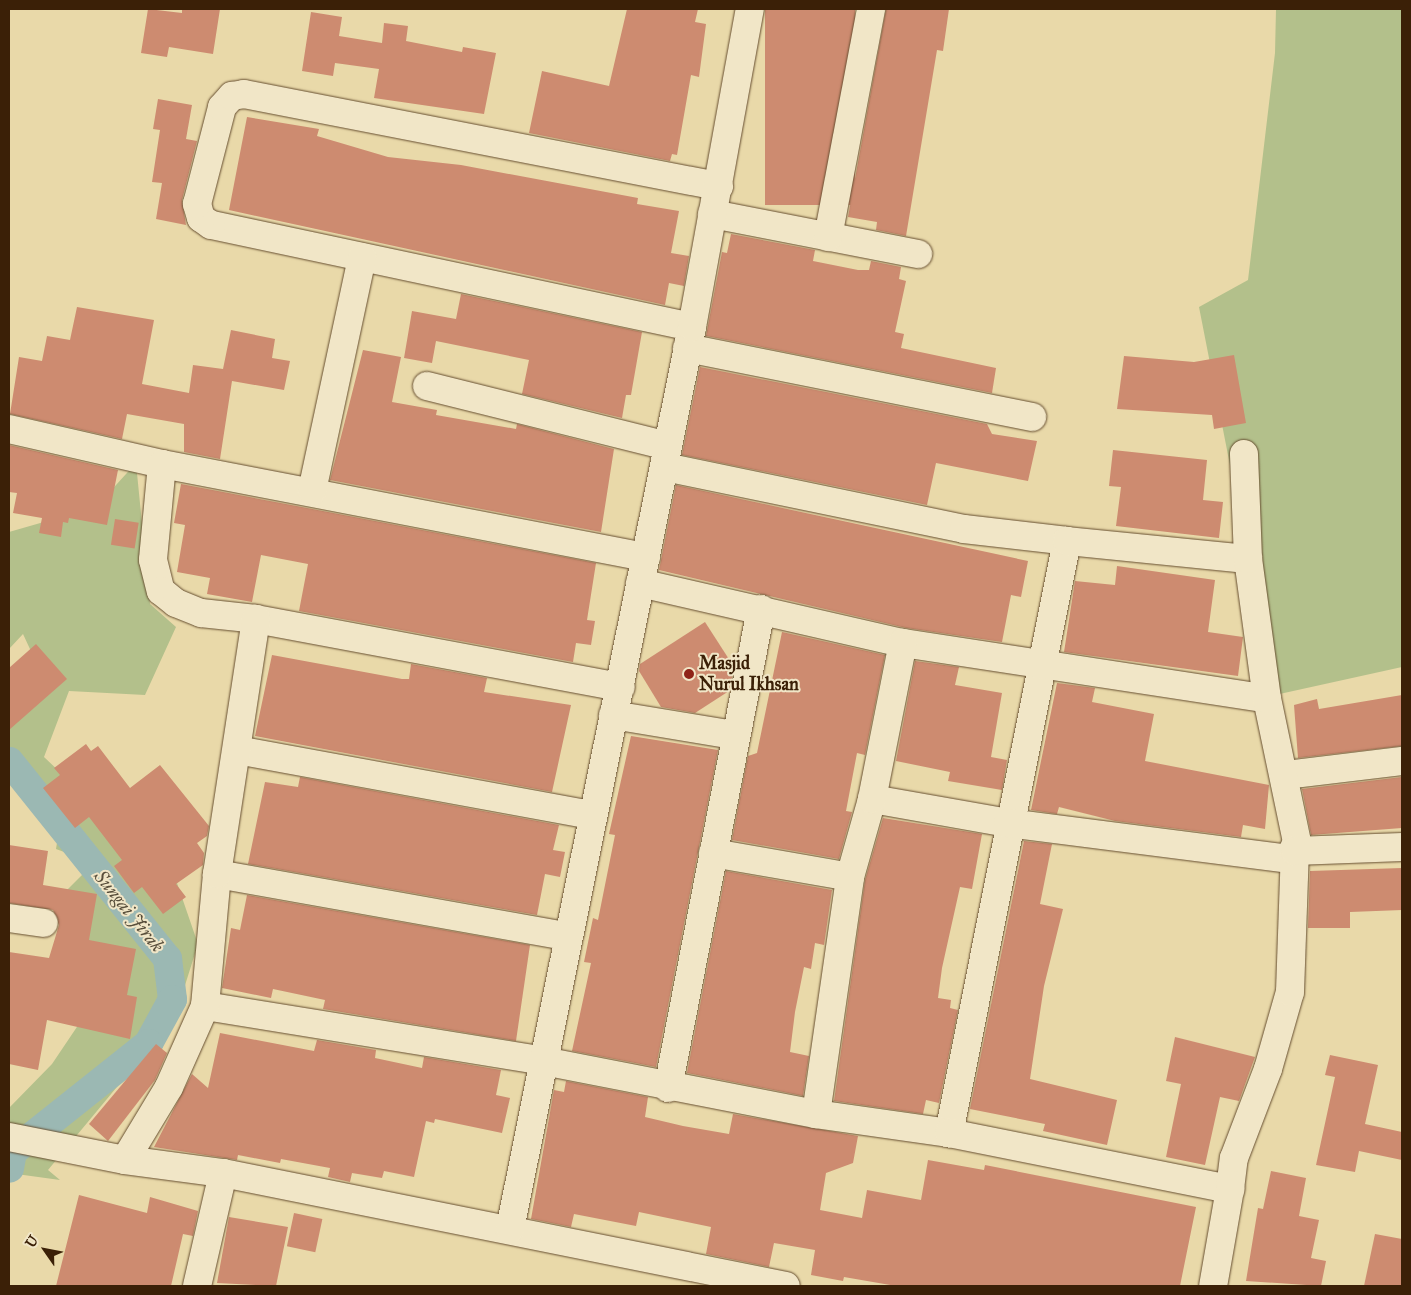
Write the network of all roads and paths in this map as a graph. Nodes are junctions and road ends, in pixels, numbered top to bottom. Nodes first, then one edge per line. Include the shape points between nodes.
1 (750, 9) edge
2 (871, 9) edge
3 (719, 186) junction
4 (712, 214) junction
5 (828, 237) junction
6 (918, 254) dead end
7 (362, 257) junction
8 (690, 337) junction
9 (427, 386) dead end
10 (1032, 418) dead end
11 (9, 429) edge
12 (1244, 454) dead end
13 (666, 456) junction
14 (162, 464) junction
15 (312, 491) junction
16 (1067, 541) junction
17 (1248, 559) junction
18 (643, 570) junction
19 (760, 610) junction
20 (256, 619) junction
21 (903, 643) junction
22 (1044, 665) junction
23 (621, 686) junction
24 (1267, 699) junction
25 (614, 715) junction
26 (734, 735) junction
27 (237, 750) junction
28 (1402, 762) edge
29 (1286, 775) junction
30 (872, 799) junction
31 (592, 815) junction
32 (1008, 824) junction
33 (1402, 848) edge
34 (1295, 851) junction
35 (713, 853) junction
36 (217, 874) junction
37 (850, 877) junction
38 (9, 918) edge
39 (44, 923) dead end
40 (566, 936) junction
41 (205, 1006) junction
42 (543, 1061) junction
43 (668, 1088) junction
44 (816, 1114) junction
45 (949, 1133) junction
46 (9, 1137) edge
47 (125, 1160) junction
48 (223, 1173) junction
49 (1230, 1189) junction
50 (510, 1229) junction
51 (197, 1286) edge
52 (786, 1286) edge
53 (1213, 1286) edge

1 - 3 street
2 - 5 street
3 - 4 street
3 - 7 street via 244,94 232,96 222,107 197,204 201,218 211,225
4 - 5 street
4 - 8 street
5 - 6 street
7 - 8 street
7 - 15 street
8 - 10 street
8 - 13 street
9 - 13 street
11 - 14 street
12 - 17 street
13 - 16 street via 964,528
13 - 18 street
14 - 15 street
14 - 20 street via 153,560 161,591 201,613
15 - 18 street
16 - 17 street
16 - 22 street
17 - 24 street
18 - 19 street
18 - 23 street
19 - 21 street
19 - 26 street
20 - 23 street
20 - 27 street
21 - 22 street
21 - 30 street
22 - 24 street
22 - 32 street
23 - 25 street
24 - 29 street
25 - 26 street
25 - 31 street
26 - 35 street
27 - 31 street
27 - 36 street
28 - 29 street
29 - 34 street
30 - 32 street
30 - 37 street
31 - 40 street
32 - 34 street via 1277,860 1288,859
32 - 45 street
33 - 34 street
34 - 49 street via 1290,992 1268,1069 1234,1158
35 - 37 street
35 - 43 street
36 - 40 street
36 - 41 street
37 - 44 street
38 - 39 street
40 - 42 street
41 - 42 street
41 - 47 street via 169,1087
42 - 43 street
42 - 50 street
43 - 44 street
44 - 45 street
45 - 49 street
46 - 47 street
47 - 48 street
48 - 50 street
48 - 51 street
49 - 53 street
50 - 52 street

